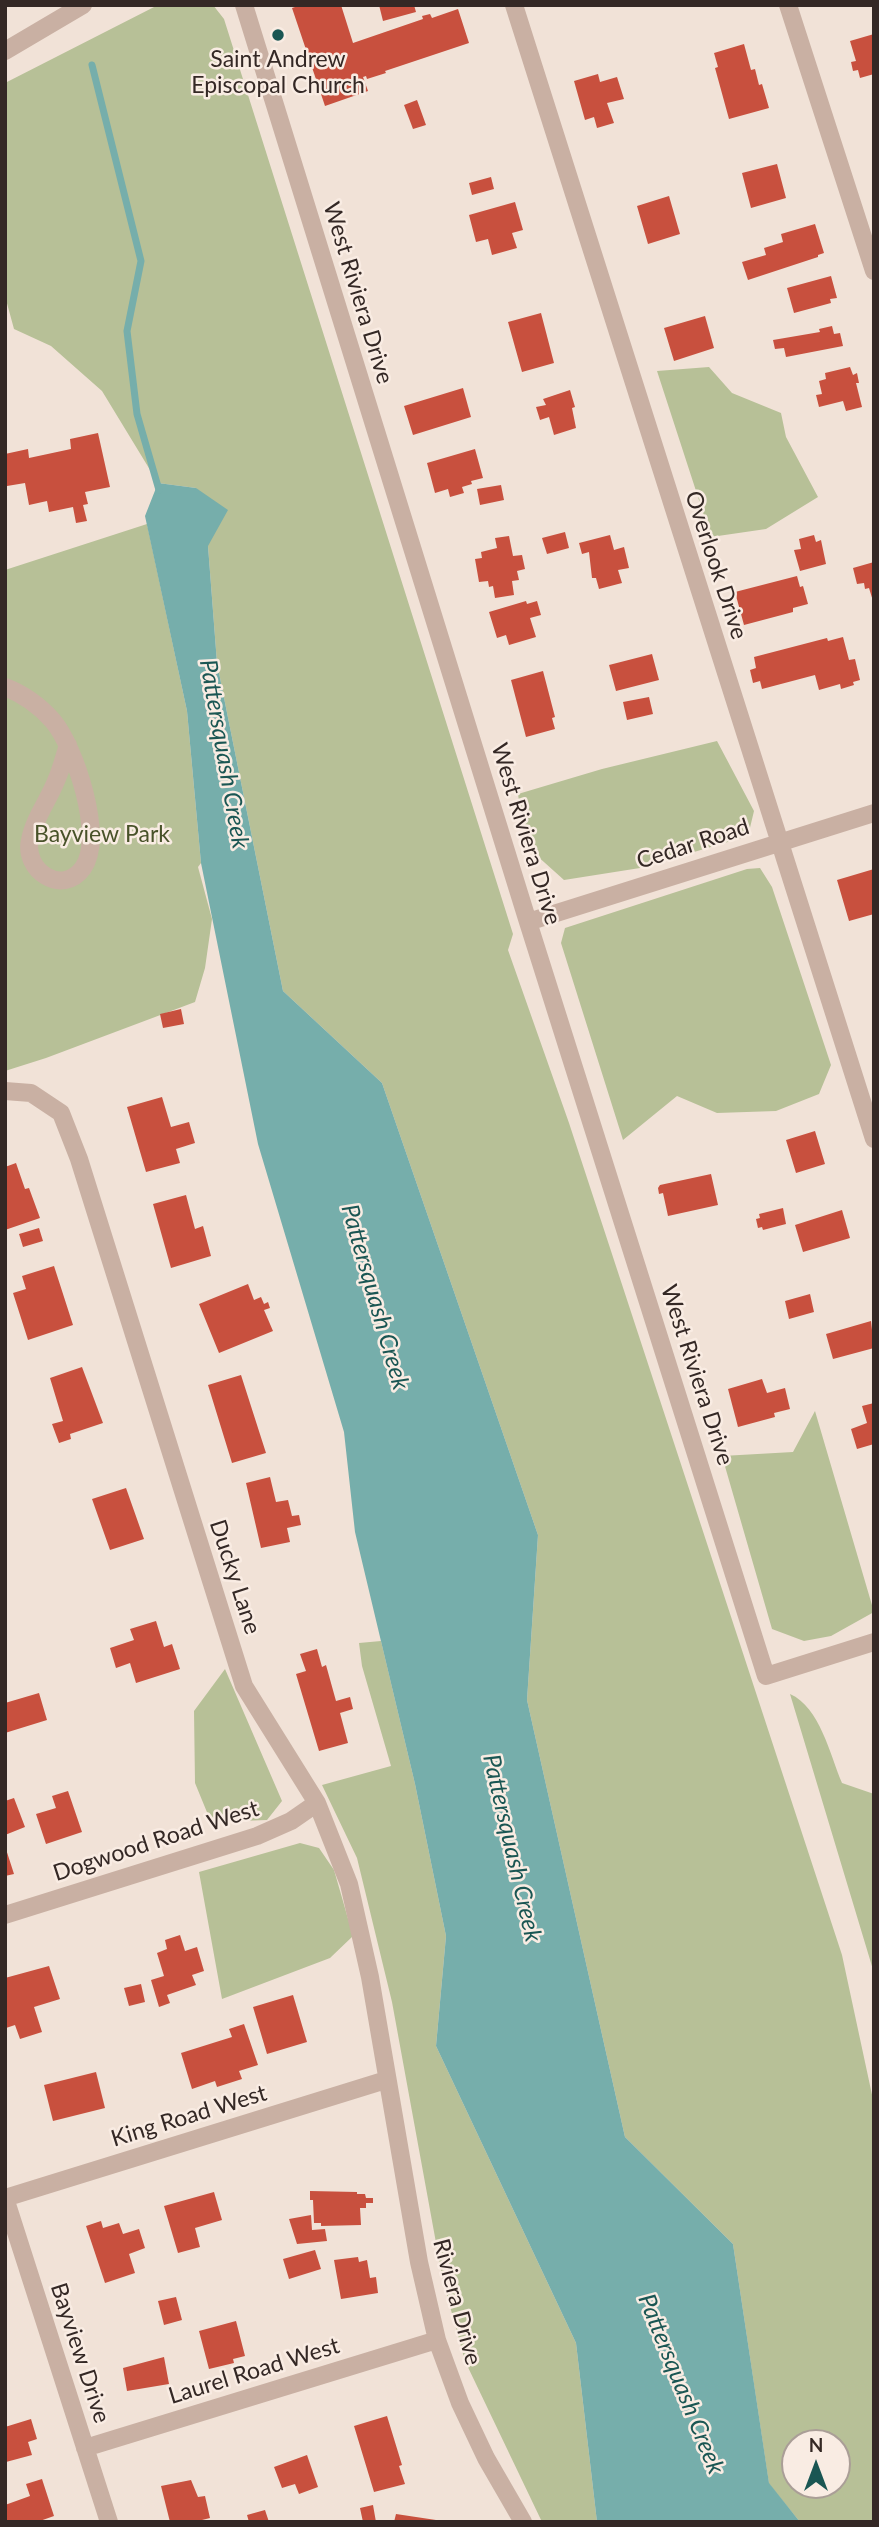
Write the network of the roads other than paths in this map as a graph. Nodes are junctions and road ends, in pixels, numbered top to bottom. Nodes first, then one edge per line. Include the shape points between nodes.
1 (83, 5) edge
2 (244, 5) edge
3 (514, 5) edge
4 (788, 5) edge
5 (5, 51) edge
6 (874, 271) edge
7 (5, 687) edge
8 (68, 745) junction
9 (874, 813) edge
10 (779, 843) junction
11 (528, 922) junction
12 (5, 1091) edge
13 (874, 1139) edge
14 (874, 1642) edge
15 (317, 1803) junction
16 (5, 1915) edge
17 (386, 2080) junction
18 (5, 2198) edge
19 (437, 2340) junction
20 (85, 2448) junction
21 (109, 2522) edge
22 (523, 2522) edge

1 - 5 street
2 - 11 street, West Riviera Drive
3 - 10 street, Overlook Drive
4 - 6 street
7 - 8 street via 21,693 53,721
8 - 8 street via 29,842 31,861 46,878 57,882 70,879 83,867 90,846 90,822
9 - 10 street, Cedar Road
10 - 11 street, Cedar Road
10 - 13 street, Overlook Drive
11 - 14 street, West Riviera Drive via 766,1676
12 - 15 street, Ducky Lane via 31,1093 61,1113 244,1686
15 - 16 street, Dogwood Road West via 257,1836
15 - 17 street, Ducky Lane via 349,1884
17 - 18 street, King Road West
17 - 19 street, Riviera Drive
18 - 20 street, Bayview Drive
19 - 20 street, Laurel Road West
19 - 22 street, Riviera Drive via 460,2403
20 - 21 street, Bayview Drive

